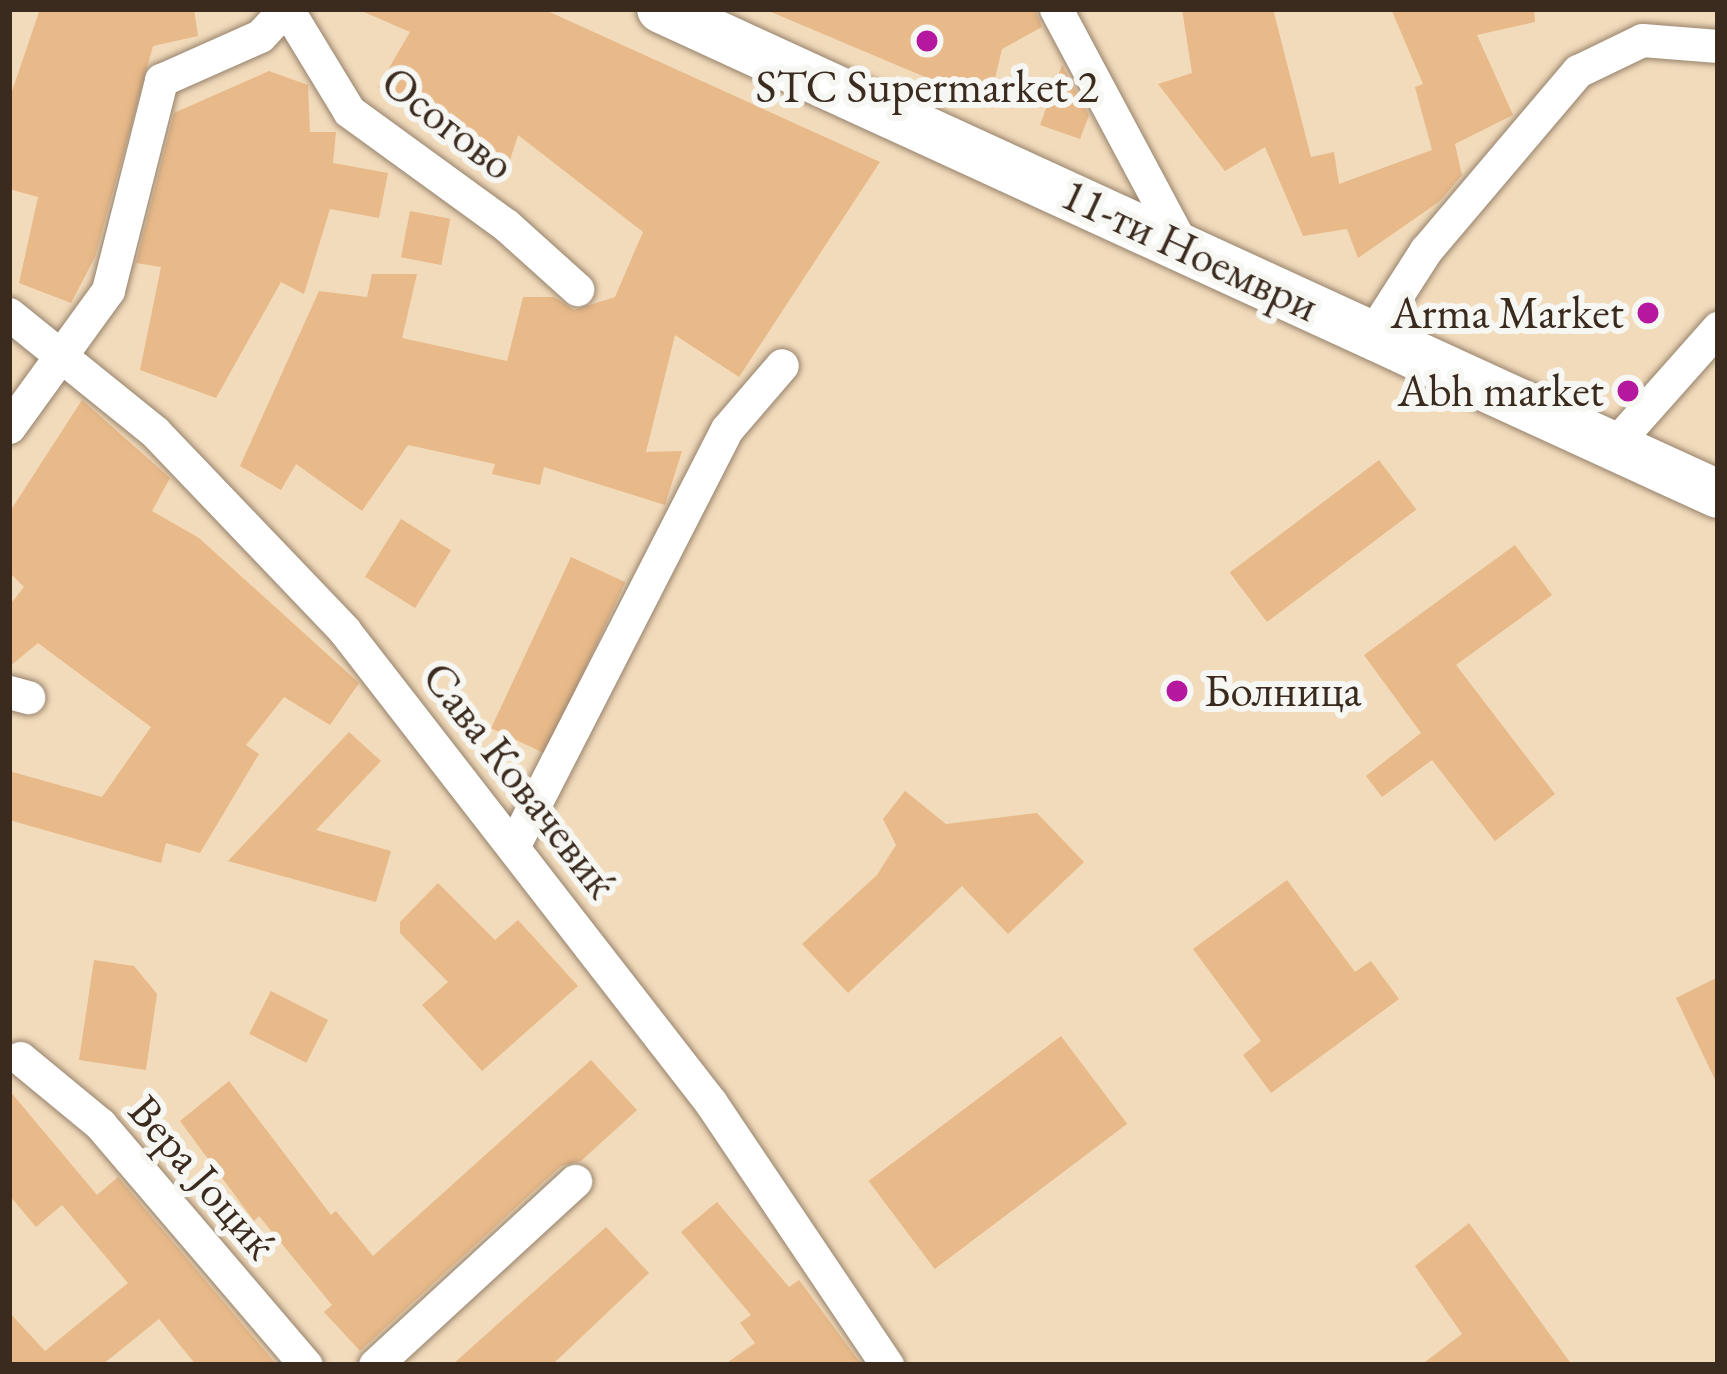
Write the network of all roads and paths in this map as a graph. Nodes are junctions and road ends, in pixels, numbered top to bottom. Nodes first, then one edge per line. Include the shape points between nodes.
1 (286, 9) edge
2 (661, 9) edge
3 (1056, 9) edge
4 (1718, 46) edge
5 (1183, 247) junction
6 (577, 289) dead end
7 (9, 314) edge
8 (1718, 328) edge
9 (1372, 334) junction
10 (66, 354) junction
11 (782, 365) dead end
12 (9, 427) edge
13 (1614, 445) junction
14 (1718, 494) edge
15 (514, 844) junction
16 (20, 1058) dead end
17 (574, 1180) dead end
18 (306, 1365) edge
19 (375, 1365) edge
20 (887, 1365) edge

1 - 6 street, Осогово via 349,110 506,225
1 - 10 street via 260,36 161,80 108,290
2 - 5 main road, 11-ти Ноември
3 - 5 street
4 - 9 street via 1642,40 1578,71 1426,250
5 - 9 main road, 11-ти Ноември
7 - 10 street, Сава Ковачевиќ
8 - 13 street
9 - 13 main road, 11-ти Ноември
10 - 12 street
10 - 15 street, Сава Ковачевиќ via 155,432 344,630
11 - 15 street via 727,429
13 - 14 main road, 11-ти Ноември
15 - 20 street, Сава Ковачевиќ via 711,1102
16 - 18 street, Вера Јоциќ via 100,1124
17 - 19 street

